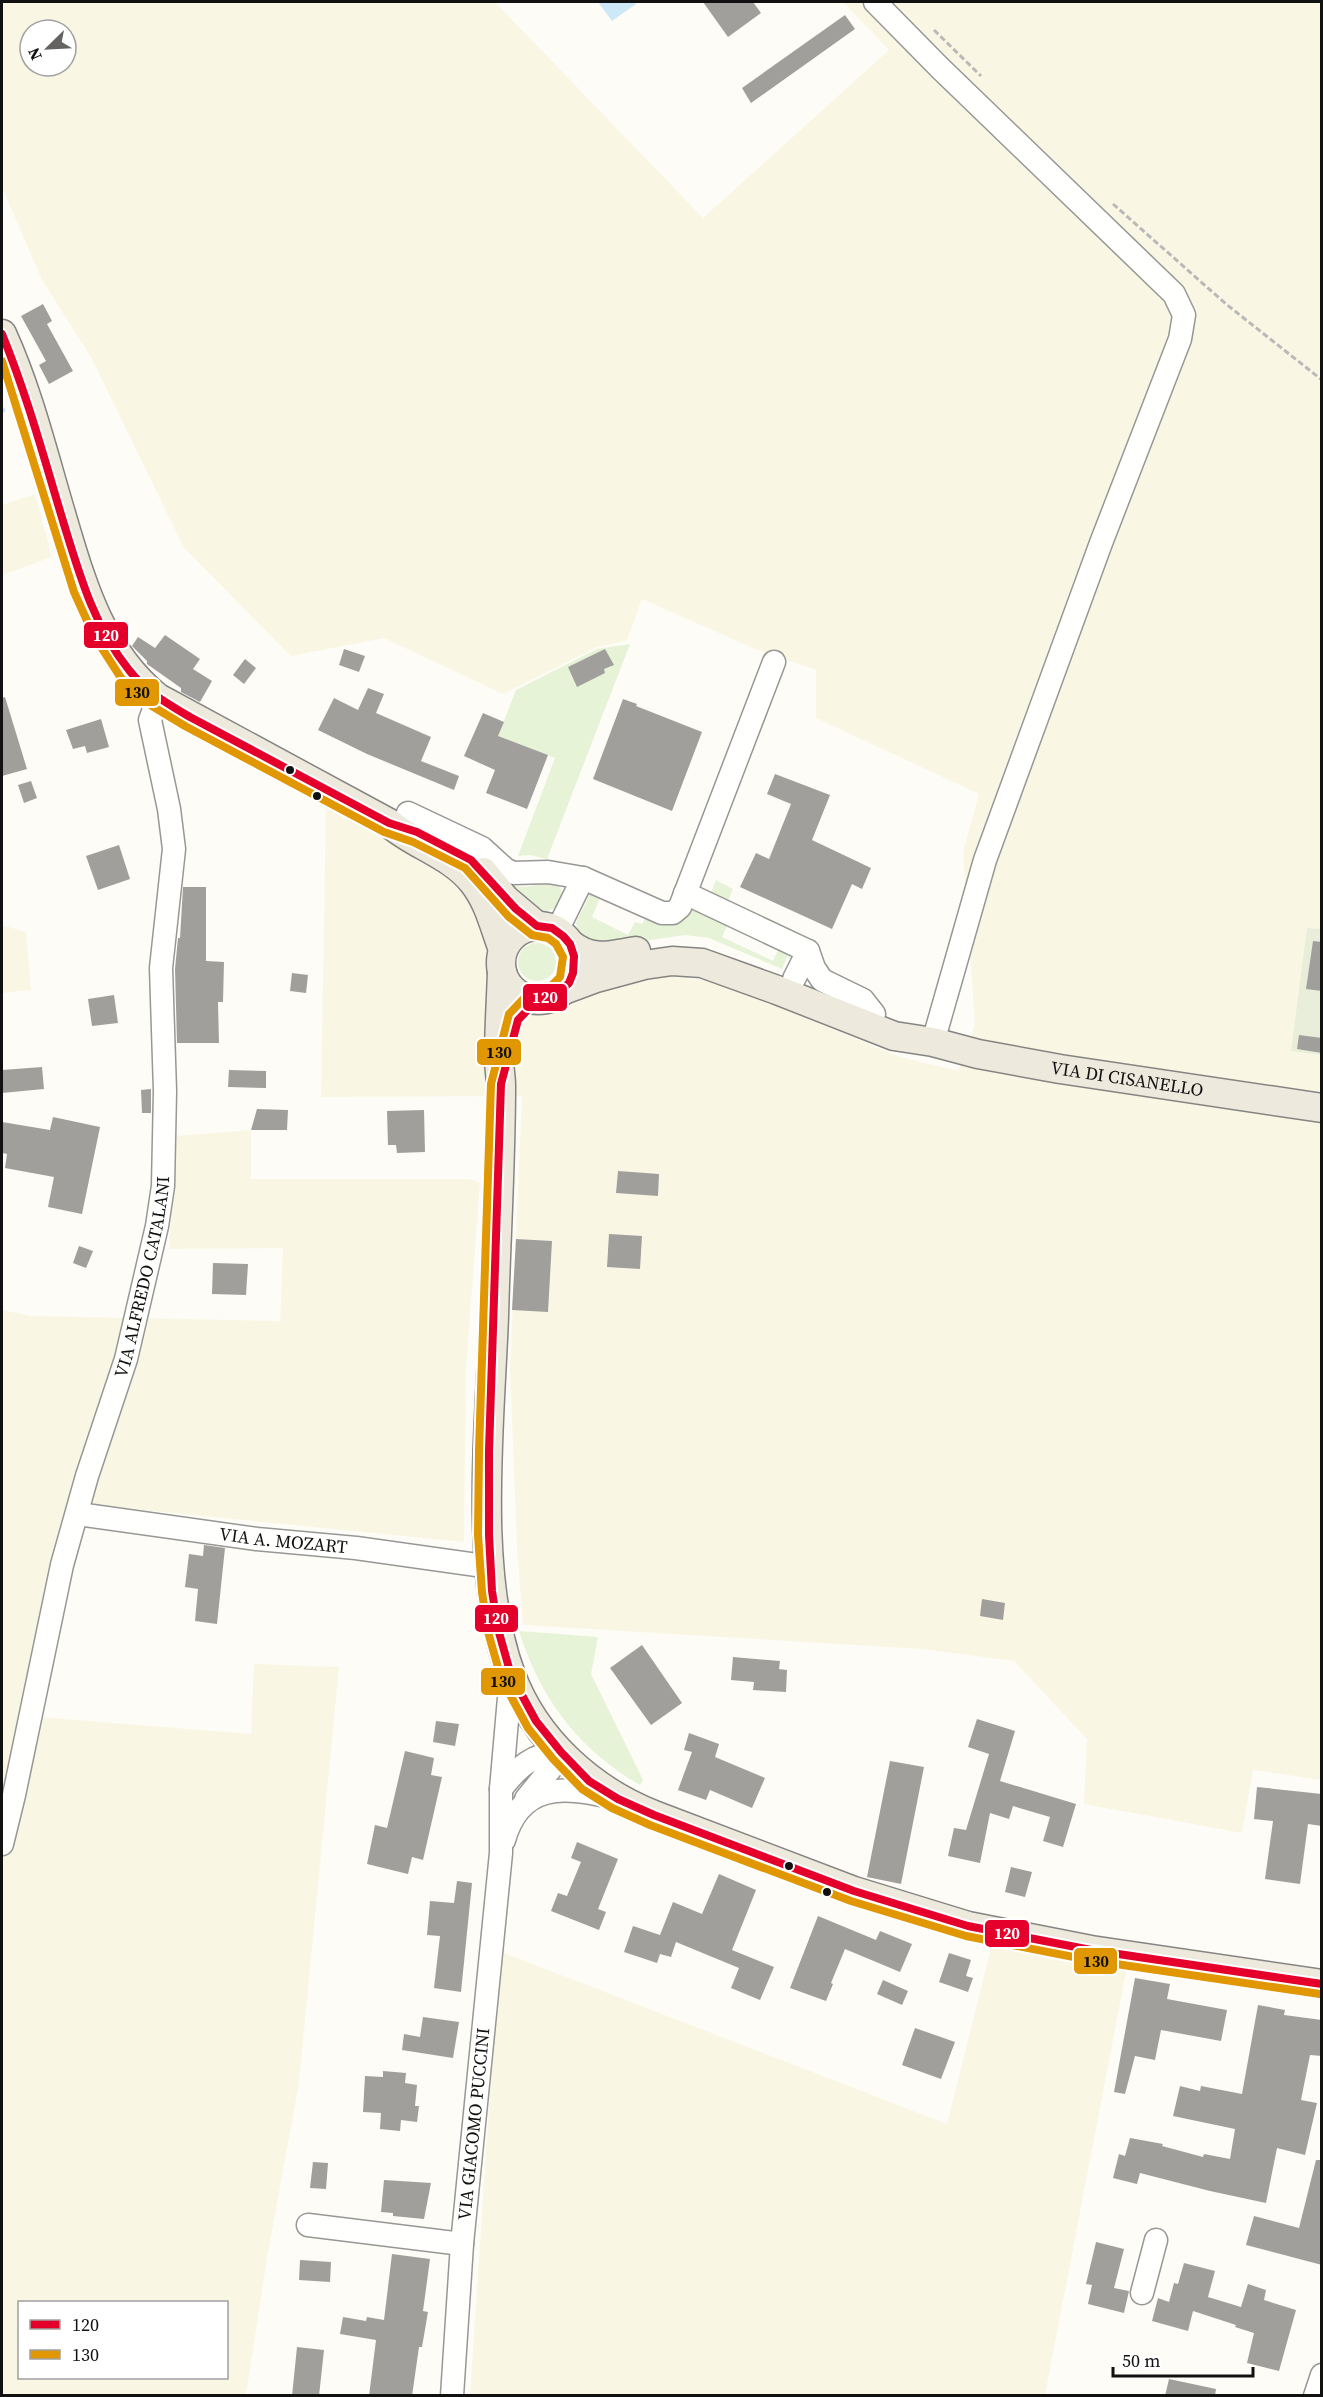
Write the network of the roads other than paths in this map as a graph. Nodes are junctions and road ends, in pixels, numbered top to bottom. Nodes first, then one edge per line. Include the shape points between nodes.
1 (875, 2) edge
2 (2, 334) edge
3 (774, 662) dead end
4 (158, 698) junction
5 (399, 818) junction
6 (583, 878) junction
7 (685, 893) junction
8 (555, 933) junction
9 (808, 951) junction
10 (503, 961) junction
11 (786, 984) junction
12 (549, 995) junction
13 (874, 1014) junction
14 (933, 1041) junction
15 (501, 1084) junction
16 (1322, 1108) edge
17 (78, 1514) junction
18 (490, 1567) junction
19 (511, 1675) junction
20 (561, 1752) junction
21 (501, 1789) junction
22 (618, 1799) junction
23 (520, 1806) junction
24 (2, 1844) edge
25 (501, 1853) junction
26 (1322, 1984) edge
27 (308, 2225) dead end
28 (1156, 2240) dead end
29 (462, 2244) junction
30 (1142, 2293) dead end
31 (1322, 2375) edge
32 (452, 2396) edge
33 (1315, 2396) edge

1 - 14 street via 1174,294 1184,315 1168,375 1101,543 985,860
2 - 4 main road via 90,604 120,658
3 - 7 street
4 - 5 main road
4 - 17 street, VIA ALFREDO CATALANI via 150,720 174,849 161,968 163,1186 135,1325
5 - 6 street via 482,848 513,873 548,872
5 - 8 main road, VIA DI CISANELLO via 412,830 471,860 505,899
5 - 10 main road via 404,836 472,880 486,904
6 - 7 street via 665,914 678,909
6 - 8 street
7 - 9 street
8 - 10 main road via 523,928 516,933
8 - 11 main road, VIA DI CISANELLO via 581,952 598,957 672,945 704,946 760,964
8 - 12 main road via 575,962 568,983
9 - 11 street
9 - 13 street via 822,980 863,1000
10 - 12 main road via 514,992 528,998
10 - 15 main road
11 - 12 main road, VIA DI CISANELLO via 682,961 630,968
11 - 13 main road, VIA DI CISANELLO
11 - 14 main road, VIA DI CISANELLO via 894,1036
12 - 15 main road via 521,1016 515,1026
13 - 14 main road, VIA DI CISANELLO
14 - 16 main road, VIA DI CISANELLO via 978,1054 1060,1069
15 - 18 main road via 489,1451
17 - 18 street, VIA A. MOZART
17 - 24 street, VIA ALFREDO CATALANI via 62,1564
18 - 19 main road via 496,1618
19 - 20 main road via 536,1721
19 - 21 street, VIA GIACOMO PUCCINI
20 - 21 street via 528,1760
20 - 22 main road via 590,1780
20 - 23 street, VIA GIACOMO PUCCINI
21 - 25 street, VIA GIACOMO PUCCINI
22 - 23 street via 589,1792 559,1791 544,1793
22 - 26 main road via 854,1892 968,1926 1071,1947
23 - 25 street, VIA GIACOMO PUCCINI via 510,1821
25 - 29 street, VIA GIACOMO PUCCINI
27 - 29 street
28 - 30 street
29 - 32 street, VIA GIACOMO PUCCINI
31 - 33 street

